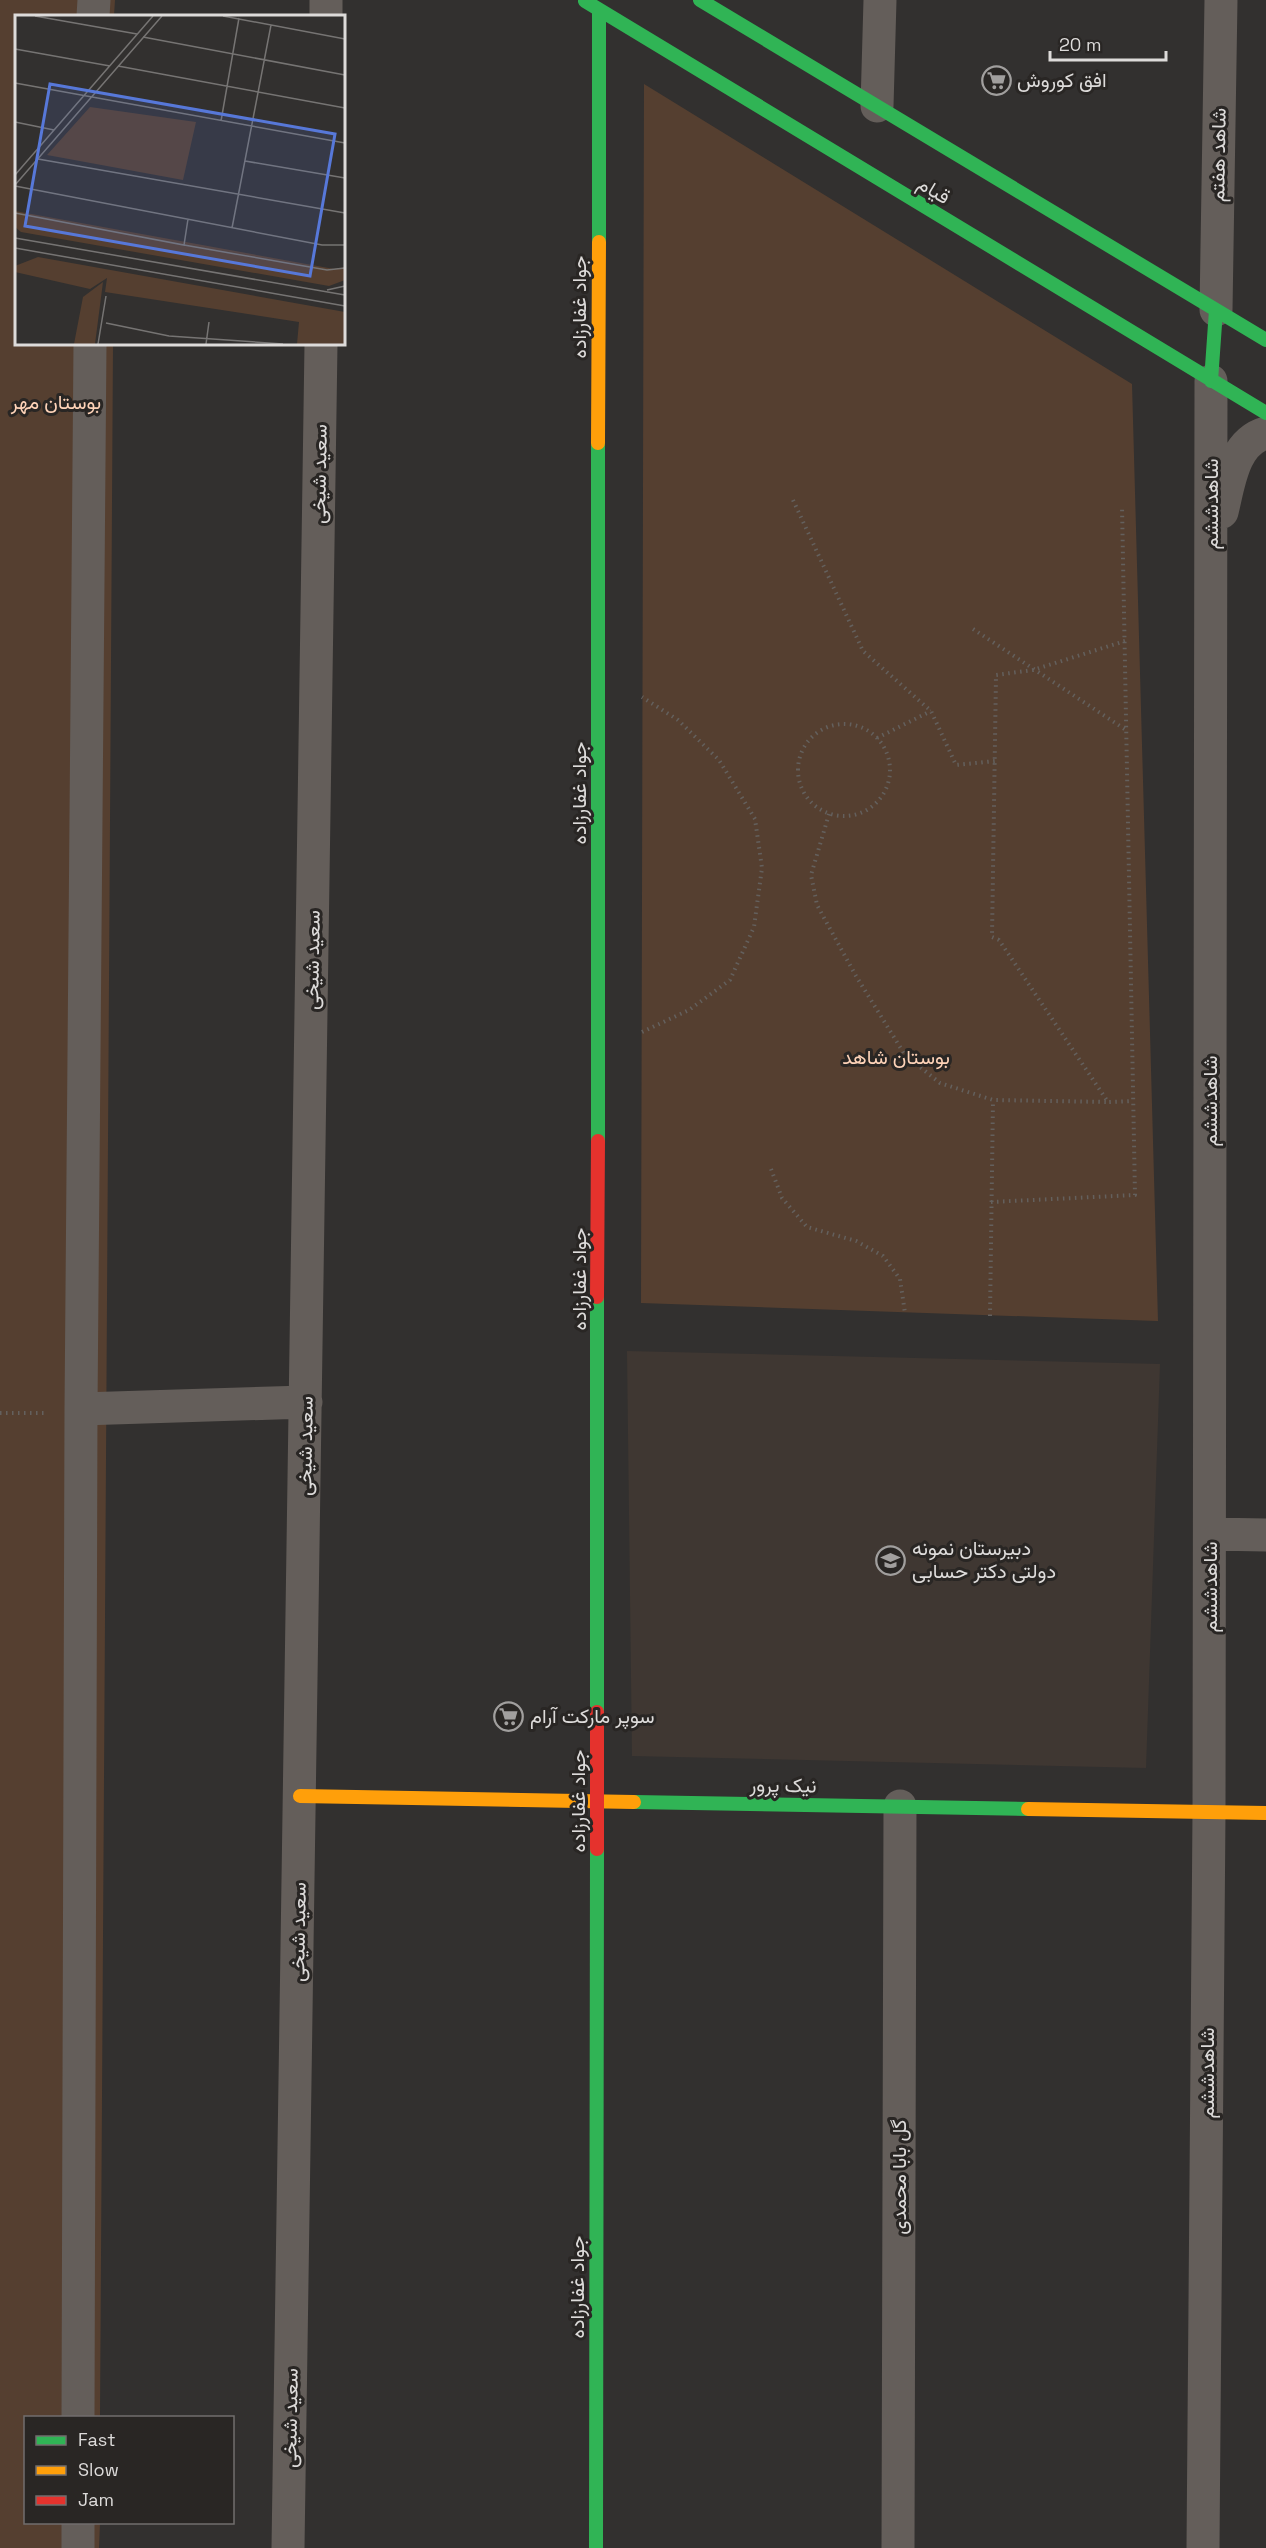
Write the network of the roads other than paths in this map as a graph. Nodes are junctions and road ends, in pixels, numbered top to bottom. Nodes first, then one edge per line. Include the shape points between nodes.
1 (583, 0) edge
2 (700, 0) edge
3 (880, 0) edge
4 (1221, 0) edge
5 (599, 10) junction
6 (877, 106) junction
7 (1216, 310) junction
8 (1266, 340) edge
9 (90, 345) edge
10 (321, 345) edge
11 (1211, 381) junction
12 (1266, 413) edge
13 (1266, 433) edge
14 (1210, 627) junction
15 (306, 1402) junction
16 (81, 1410) junction
17 (1210, 1534) junction
18 (1266, 1534) edge
19 (300, 1796) junction
20 (598, 1801) junction
21 (900, 1806) junction
22 (1209, 1812) junction
23 (1266, 1813) edge
24 (78, 2416) edge
25 (78, 2524) edge
26 (78, 2548) edge
27 (288, 2548) edge
28 (596, 2548) edge
29 (898, 2548) edge
30 (1203, 2548) edge

1 - 5 street, قیام
2 - 6 street
3 - 6 street
4 - 7 street, شاهد هفتم
5 - 11 street, قیام
5 - 20 street, جواد غفارزاده
6 - 7 street
7 - 8 street
7 - 11 street
9 - 16 street
10 - 15 street, سعید شیخی
11 - 12 street, قیام
11 - 14 street, شاهدششم
13 - 14 street, شاهدششم via 1245,445 1233,470 1221,512
14 - 17 street, شاهدششم
15 - 16 street
15 - 19 street, سعید شیخی
16 - 24 street
17 - 18 street
17 - 22 street, شاهدششم
19 - 20 street, نیک پرور
19 - 27 street, سعید شیخی
20 - 21 street, نیک پرور
20 - 28 street, جواد غفارزاده
21 - 22 street, نیک پرور
21 - 29 street, گل بابا محمدی
22 - 23 street, نیک پرور
22 - 30 street, شاهدششم
25 - 26 street

